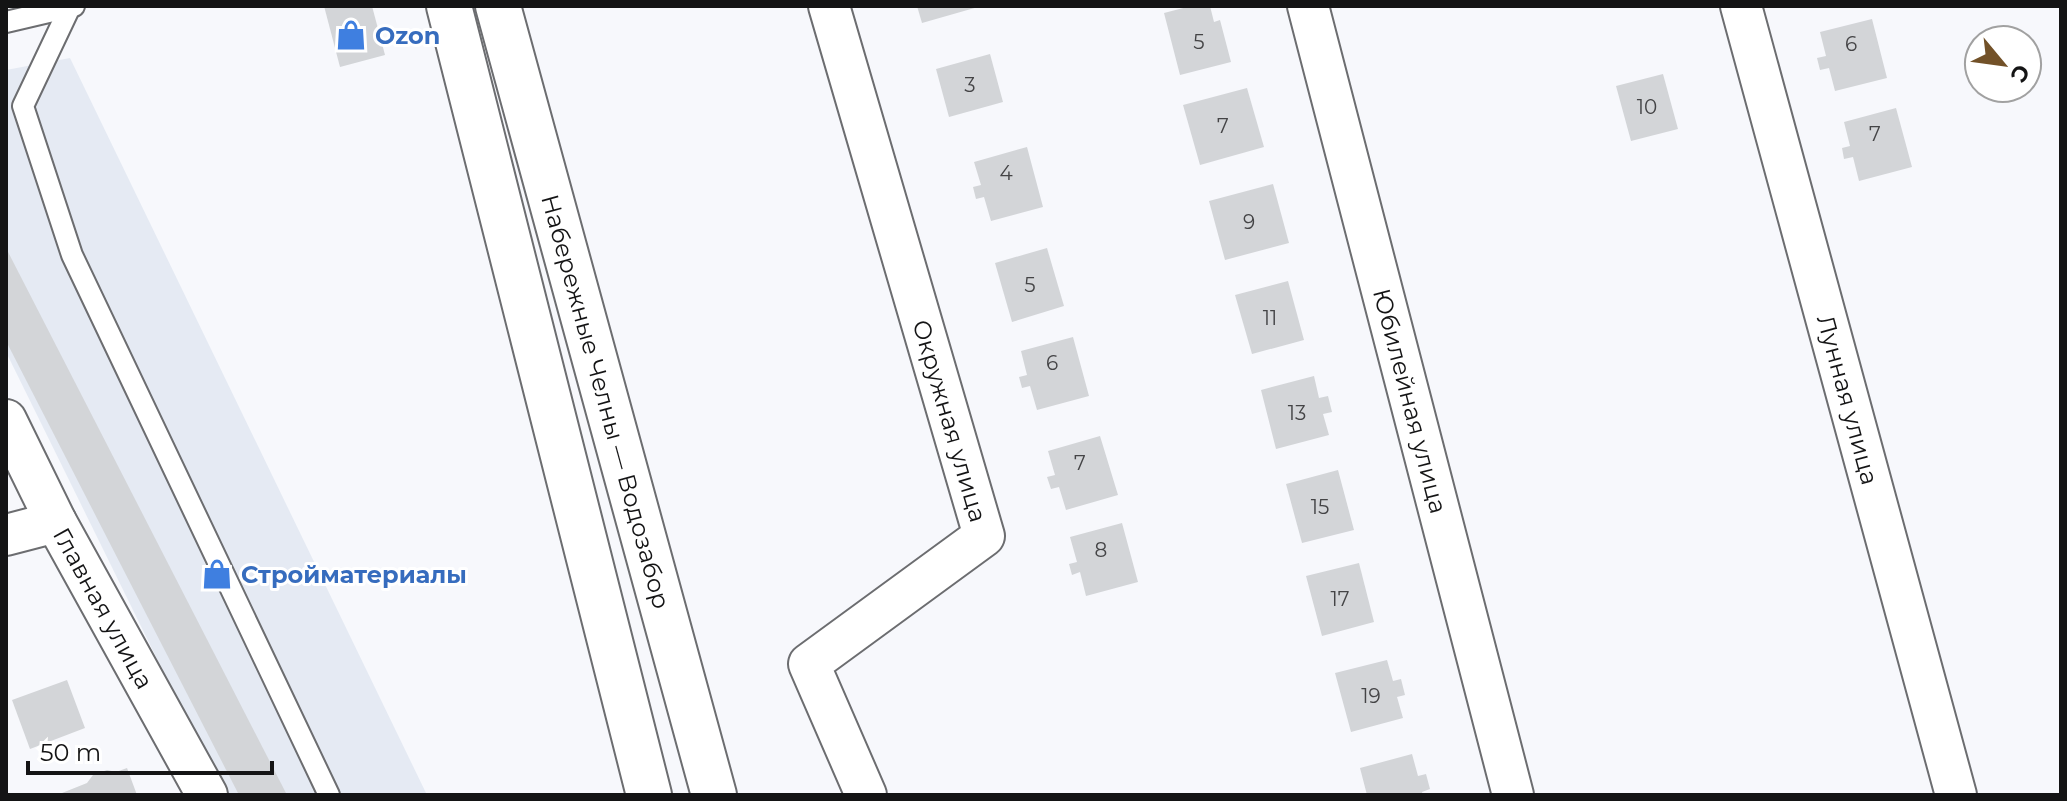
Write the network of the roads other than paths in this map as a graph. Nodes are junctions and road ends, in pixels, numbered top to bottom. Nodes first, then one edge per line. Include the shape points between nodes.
1 (449, 6) edge
2 (498, 6) edge
3 (829, 6) edge
4 (1308, 6) edge
5 (1741, 6) edge
6 (72, 7) edge
7 (6, 22) edge
8 (6, 420) edge
9 (56, 522) junction
10 (6, 535) edge
11 (207, 795) edge
12 (329, 795) edge
13 (649, 795) edge
14 (714, 795) edge
15 (866, 795) edge
16 (1513, 795) edge
17 (1956, 795) edge

1 - 13 main road
2 - 14 main road, Набережные Челны — Водозабор
3 - 15 street, Окружная улица via 984,536 809,664
4 - 16 street, Юбилейная улица
5 - 17 street, Лунная улица
6 - 7 lane
6 - 12 lane via 23,106 67,240
8 - 9 street, Главная улица
9 - 10 street
9 - 11 street, Главная улица

